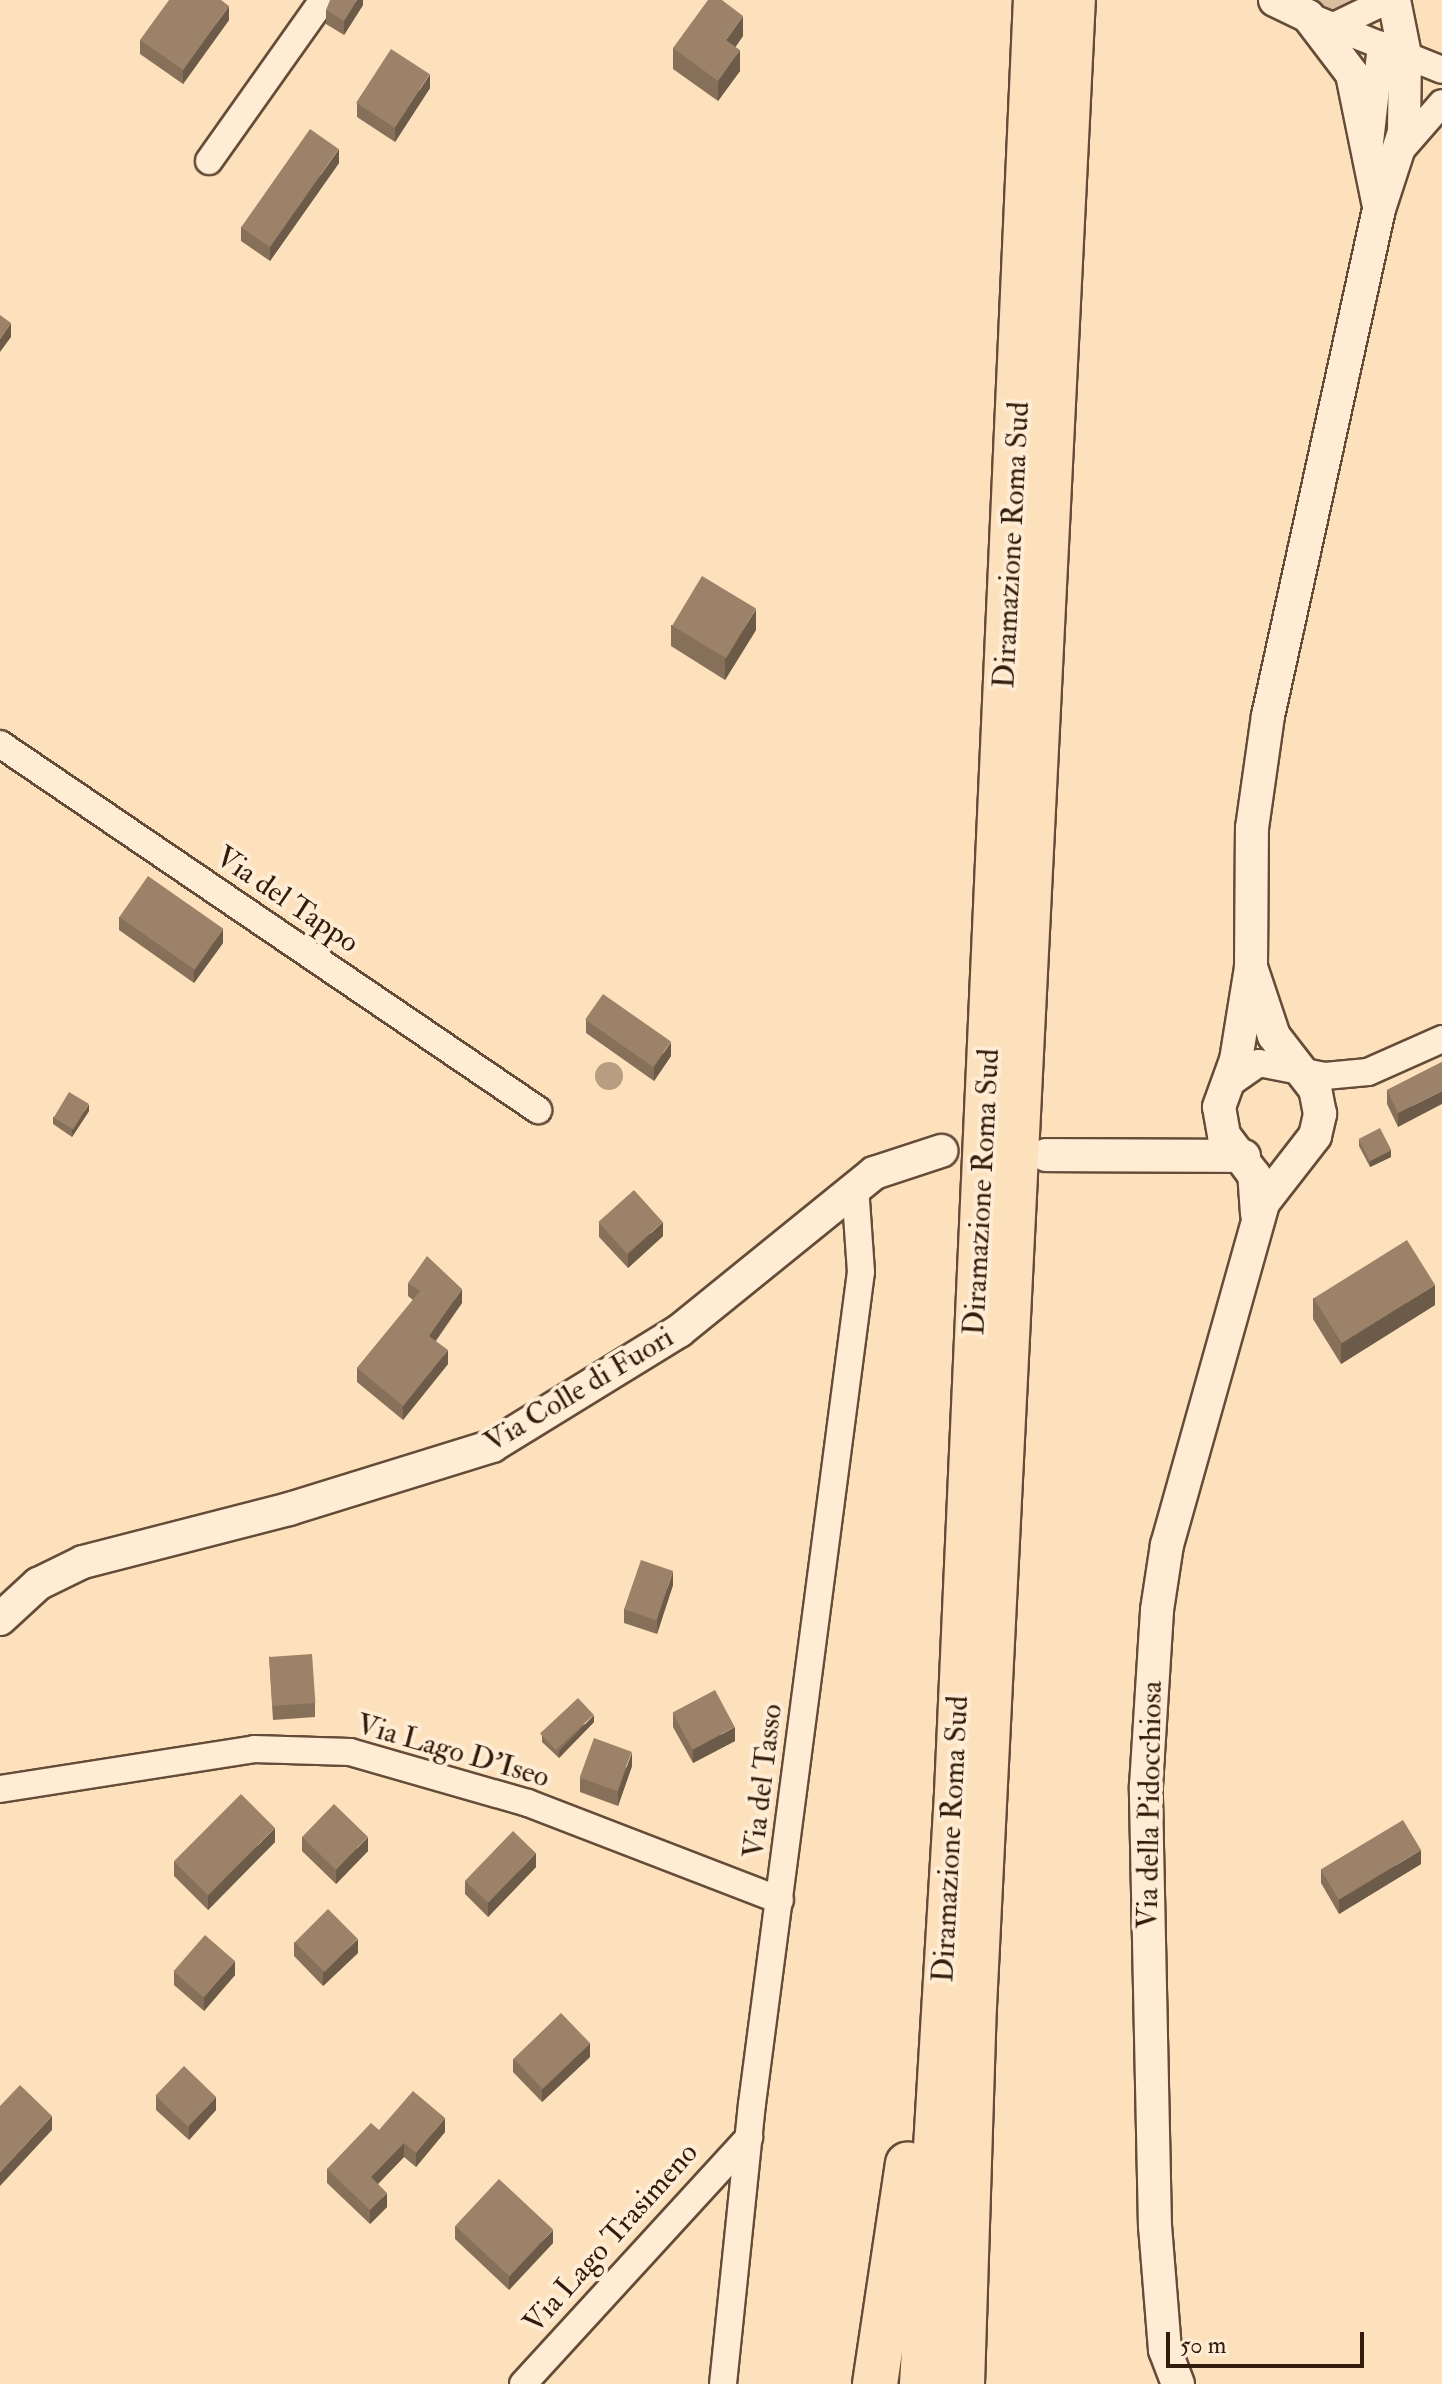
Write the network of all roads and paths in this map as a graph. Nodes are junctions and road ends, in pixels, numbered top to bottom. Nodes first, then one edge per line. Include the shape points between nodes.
1 (323, 0) edge
2 (1036, 0) edge
3 (1073, 0) edge
4 (1275, 0) edge
5 (1391, 0) edge
6 (1321, 21) junction
7 (1393, 50) junction
8 (1442, 70) edge
9 (1442, 103) edge
10 (1386, 146) junction
11 (209, 161) dead end
12 (0, 744) edge
13 (1251, 967) junction
14 (1442, 1039) edge
15 (1298, 1070) junction
16 (1368, 1072) junction
17 (1222, 1096) junction
18 (538, 1110) dead end
19 (1320, 1114) junction
20 (941, 1151) dead end
21 (1046, 1155) dead end
22 (1157, 1156) junction
23 (1244, 1156) junction
24 (1290, 1159) junction
25 (855, 1187) junction
26 (1254, 1237) junction
27 (0, 1619) edge
28 (0, 1789) edge
29 (780, 1900) junction
30 (941, 2017) junction
31 (749, 2137) junction
32 (523, 2384) edge
33 (723, 2384) edge
34 (875, 2384) edge
35 (922, 2384) edge
36 (962, 2384) edge
37 (1178, 2384) edge

1 - 11 street
2 - 30 highway, Diramazione Roma Sud via 957,1793
3 - 36 highway, Diramazione Roma Sud via 974,2007
4 - 6 street
5 - 6 street
5 - 7 street
6 - 7 street
6 - 10 street
7 - 8 street
7 - 10 street
9 - 10 street
10 - 13 street via 1379,209 1261,751
12 - 18 street, Via del Tappo
13 - 15 street via 1274,1036
13 - 17 street
14 - 16 street
15 - 16 street
15 - 17 street via 1259,1063
15 - 19 street via 1315,1089
16 - 19 street
17 - 22 street via 1194,1139
17 - 23 street via 1224,1135
19 - 24 street via 1308,1145
20 - 25 street, Via Colle di Fuori via 898,1161
21 - 22 street
22 - 23 street
23 - 24 street via 1270,1163
23 - 26 street, Via della Pidocchiosa via 1258,1188
24 - 26 street, Via della Pidocchiosa via 1270,1188
25 - 27 street, Via Colle di Fuori via 679,1331 492,1446 83,1562 38,1584
25 - 29 street, Via del Tasso via 861,1272
26 - 37 street, Via della Pidocchiosa via 1167,1545 1152,1669 1146,1786 1155,2227 1165,2350
28 - 29 street, Via Lago D'Iseo via 243,1751 342,1751 528,1803
29 - 31 street, Via del Tasso
30 - 34 highway via 913,2131
30 - 35 highway, Diramazione Roma Sud
31 - 32 street, Via Lago Trasimeno
31 - 33 street, Via del Tasso

